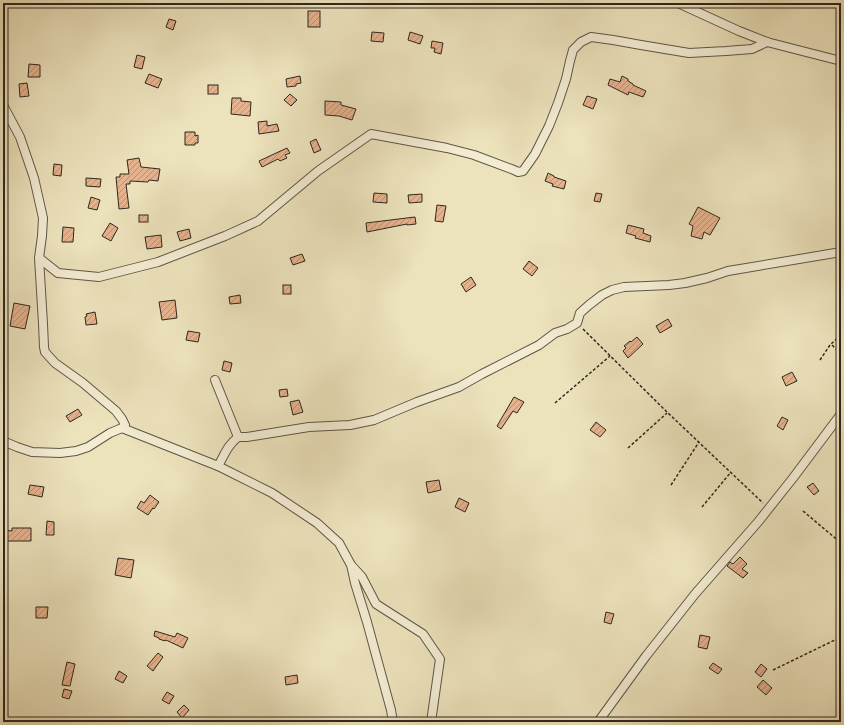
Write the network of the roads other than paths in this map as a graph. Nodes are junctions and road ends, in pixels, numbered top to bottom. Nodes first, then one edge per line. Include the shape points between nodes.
1 (678, 3) edge
2 (767, 42) junction
3 (841, 61) edge
4 (3, 106) edge
5 (841, 252) edge
6 (39, 258) junction
7 (215, 380) dead end
8 (841, 414) edge
9 (122, 428) junction
10 (238, 437) junction
11 (3, 441) edge
12 (218, 466) junction
13 (351, 565) junction
14 (393, 722) edge
15 (431, 722) edge
16 (598, 722) edge

1 - 2 street via 739,32
2 - 3 street
2 - 6 street via 752,48 689,53 591,37 573,50 549,126 535,154 522,171 518,172 461,151 371,134 318,171 258,221 158,262 98,277 58,273
4 - 6 street via 20,137 39,199 43,218
5 - 10 street via 728,271 685,283 612,290 580,313 577,323 459,387 374,420 350,425 308,427 247,438
6 - 9 street via 45,352 55,363 116,411 125,424
7 - 10 street
8 - 16 street via 768,509 685,606
9 - 11 street via 88,447 60,453 32,452
9 - 12 street
10 - 12 street via 229,445
12 - 13 street via 272,493 317,523 339,543
13 - 14 street
13 - 15 street via 362,577 376,604 423,634 440,659

